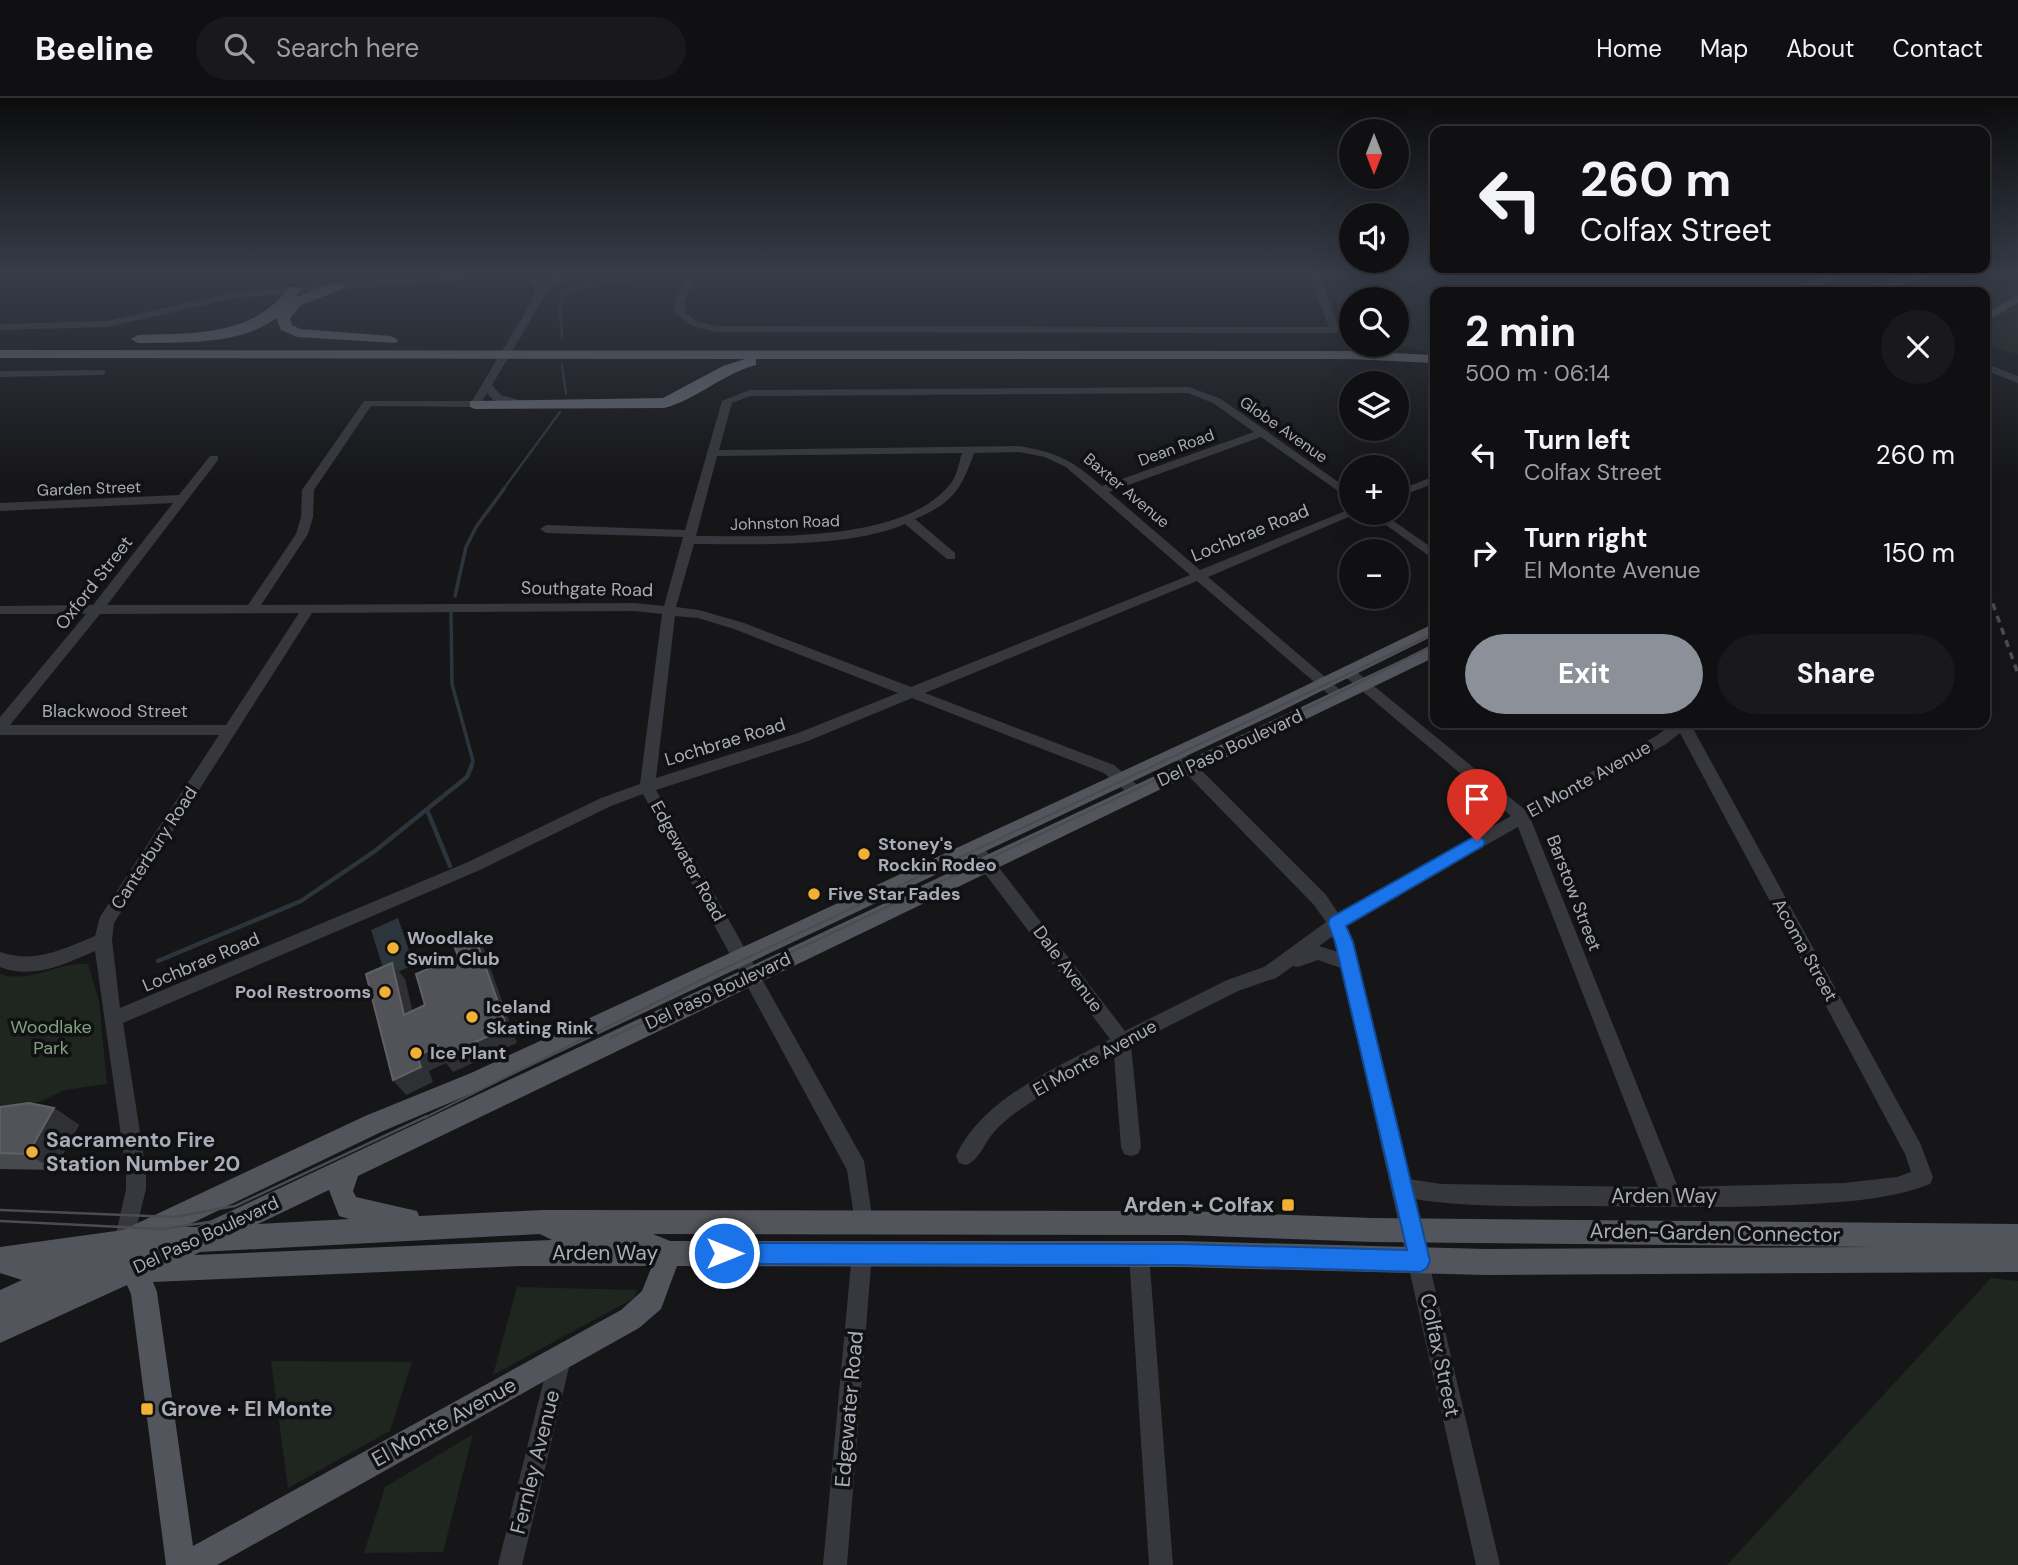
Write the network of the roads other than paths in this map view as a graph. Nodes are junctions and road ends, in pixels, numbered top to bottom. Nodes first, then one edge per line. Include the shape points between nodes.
1 (52, 342) edge
2 (451, 342) edge
3 (511, 342) edge
4 (0, 343) edge
5 (42, 343) junction
6 (485, 344) junction
7 (1339, 344) edge
8 (1409, 344) edge
9 (1430, 344) edge
10 (0, 354) edge
11 (533, 354) junction
12 (961, 355) junction
13 (1430, 359) edge
14 (1990, 368) edge
15 (101, 372) dead end
16 (0, 374) edge
17 (2018, 380) edge
18 (486, 384) junction
19 (687, 395) junction
20 (735, 395) joint
21 (422, 404) junction
22 (475, 404) junction
23 (527, 404) junction
24 (1262, 433) junction
25 (969, 450) junction
26 (712, 453) junction
27 (214, 458) dead end
28 (1430, 481) edge
29 (1339, 488) edge
30 (1409, 490) edge
31 (1100, 491) junction
32 (180, 499) junction
33 (0, 507) edge
34 (1339, 518) edge
35 (907, 519) junction
36 (1392, 525) edge
37 (546, 529) dead end
38 (689, 537) junction
39 (1430, 552) edge
40 (951, 556) dead end
41 (1200, 575) junction
42 (253, 607) junction
43 (309, 607) junction
44 (98, 608) junction
45 (0, 610) edge
46 (669, 610) junction
47 (1430, 630) edge
48 (1430, 652) edge
49 (1347, 670) junction
50 (1324, 683) junction
51 (1364, 684) junction
52 (911, 693) junction
53 (1339, 696) junction
54 (1676, 728) edge
55 (1685, 728) edge
56 (0, 729) edge
57 (230, 730) junction
58 (1183, 760) junction
59 (1130, 785) junction
60 (647, 787) junction
61 (1522, 816) junction
62 (981, 855) junction
63 (1336, 923) junction
64 (103, 940) junction
65 (0, 959) edge
66 (1348, 963) junction
67 (747, 966) junction
68 (1279, 968) junction
69 (113, 1019) junction
70 (1122, 1041) junction
71 (1131, 1147) dead end
72 (966, 1156) dead end
73 (349, 1167) junction
74 (1923, 1177) joint
75 (1402, 1188) junction
76 (1671, 1196) junction
77 (542, 1222) junction
78 (863, 1223) junction
79 (437, 1226) junction
80 (1413, 1230) junction
81 (2018, 1236) edge
82 (197, 1240) junction
83 (124, 1243) junction
84 (1852, 1247) junction
85 (669, 1253) junction
86 (862, 1253) junction
87 (1139, 1254) junction
88 (2018, 1259) edge
89 (0, 1260) edge
90 (1420, 1261) junction
91 (0, 1266) edge
92 (71, 1270) junction
93 (132, 1270) junction
94 (0, 1304) edge
95 (0, 1330) edge
96 (559, 1359) junction
97 (181, 1565) edge
98 (188, 1565) edge
99 (510, 1565) edge
100 (835, 1565) edge
101 (1161, 1565) edge
102 (1488, 1565) edge

1 - 5 highway
2 - 6 highway
3 - 18 street
4 - 5 highway
5 - 6 highway
6 - 7 highway
8 - 9 highway
10 - 11 highway
11 - 12 highway
11 - 19 highway via 684,365 698,377
12 - 13 highway
12 - 19 highway via 751,362 722,371
14 - 17 street
15 - 16 street
18 - 21 street via 458,398
18 - 22 street
18 - 23 street via 497,398
19 - 23 highway via 657,403
20 - 24 street, Globe Avenue via 1173,388 1211,398
20 - 26 street, Edgewater Road via 725,404
21 - 22 street
21 - 42 street via 368,404 308,490 302,534
22 - 23 highway
24 - 29 street, Globe Avenue
24 - 31 street, Dean Road
25 - 26 street, Baxter Avenue
25 - 31 street, Baxter Avenue via 1019,449 1048,454 1070,465
25 - 35 street, Johnston Road via 964,472 954,485
26 - 38 street, Edgewater Road
27 - 32 street, Oxford Street
28 - 30 street
31 - 41 street, Baxter Avenue
32 - 33 street, Garden Street
32 - 44 street, Oxford Street
34 - 41 street, Lochbrae Road
35 - 38 street, Johnston Road via 832,538
35 - 40 street
36 - 39 street
37 - 38 street, Johnston Road
38 - 46 street, Edgewater Road
41 - 50 street, Baxter Avenue
41 - 52 street, Lochbrae Road
42 - 43 street, Southgate Road
42 - 44 street, Southgate Road
43 - 46 street, Southgate Road
43 - 57 street, Canterbury Road
44 - 45 street, Southgate Road
44 - 56 street, Oxford Street
46 - 52 street, Southgate Road via 739,626
46 - 60 street, Edgewater Road
47 - 49 main road, Del Paso Boulevard
48 - 51 main road, Del Paso Boulevard
49 - 50 main road, Del Paso Boulevard
49 - 51 street, Barstow Street
50 - 53 street, Baxter Avenue
50 - 58 main road, Del Paso Boulevard
51 - 53 main road, Del Paso Boulevard
51 - 61 street, Barstow Street
52 - 59 street, Southgate Road via 1109,769
52 - 60 street, Lochbrae Road via 774,748
53 - 58 main road, Del Paso Boulevard
54 - 61 street, El Monte Avenue
55 - 74 street, Acoma Street via 1913,1150
56 - 57 street, Blackwood Street
57 - 64 street, Canterbury Road via 106,922
58 - 59 main road, Del Paso Boulevard
58 - 63 street, Colfax Street via 1320,900
59 - 62 main road, Del Paso Boulevard
60 - 67 street, Edgewater Road
60 - 69 street, Lochbrae Road via 558,823 452,876
61 - 63 street, El Monte Avenue
61 - 76 street, Barstow Street
62 - 67 main road, Del Paso Boulevard
62 - 70 street, Dale Avenue
63 - 66 street, Colfax Street
63 - 68 street, El Monte Avenue
64 - 65 street via 43,963 15,965
64 - 69 street, Canterbury Road
66 - 68 street, El Monte Avenue via 1318,953
66 - 75 street, Colfax Street
67 - 73 main road, Del Paso Boulevard
67 - 78 street, Edgewater Road via 857,1168
67 - 83 main road, Del Paso Boulevard via 373,1124
68 - 70 street, El Monte Avenue via 1233,985
69 - 83 street, Canterbury Road via 136,1189
70 - 71 street
70 - 72 street, El Monte Avenue via 1009,1106 987,1126
73 - 79 main road via 340,1192 348,1207
73 - 82 main road, Del Paso Boulevard
74 - 76 street, Arden Way via 1899,1187 1839,1194
75 - 76 street, Arden Way via 1441,1194
75 - 80 street, Colfax Street
77 - 78 main road, Arden Way
77 - 79 main road, Arden Way
77 - 85 main road via 575,1236 643,1242
78 - 80 main road, Arden Way via 1183,1223
79 - 82 main road, Arden Way
80 - 84 main road, Arden-Garden Connector
80 - 90 street, Colfax Street
81 - 84 main road, Arden-Garden Connector
82 - 83 main road, Arden Way
82 - 93 main road, Del Paso Boulevard
83 - 89 main road, Arden Way
83 - 92 main road, Del Paso Boulevard
83 - 93 main road
84 - 88 main road, Arden-Garden Connector
84 - 90 main road, Arden-Garden Connector
85 - 86 main road, Arden Way
85 - 93 main road, Arden Way via 491,1253
85 - 96 main road, El Monte Avenue via 648,1306
86 - 87 main road, Arden Way
86 - 100 street, Edgewater Road
87 - 90 main road, Arden Way
87 - 101 street
90 - 102 street, Colfax Street
91 - 92 main road, Arden Way
92 - 93 main road, Arden Way
92 - 94 main road, Del Paso Boulevard
93 - 95 main road, Del Paso Boulevard
93 - 97 main road via 145,1292
96 - 98 main road, El Monte Avenue
96 - 99 street, Fernley Avenue

